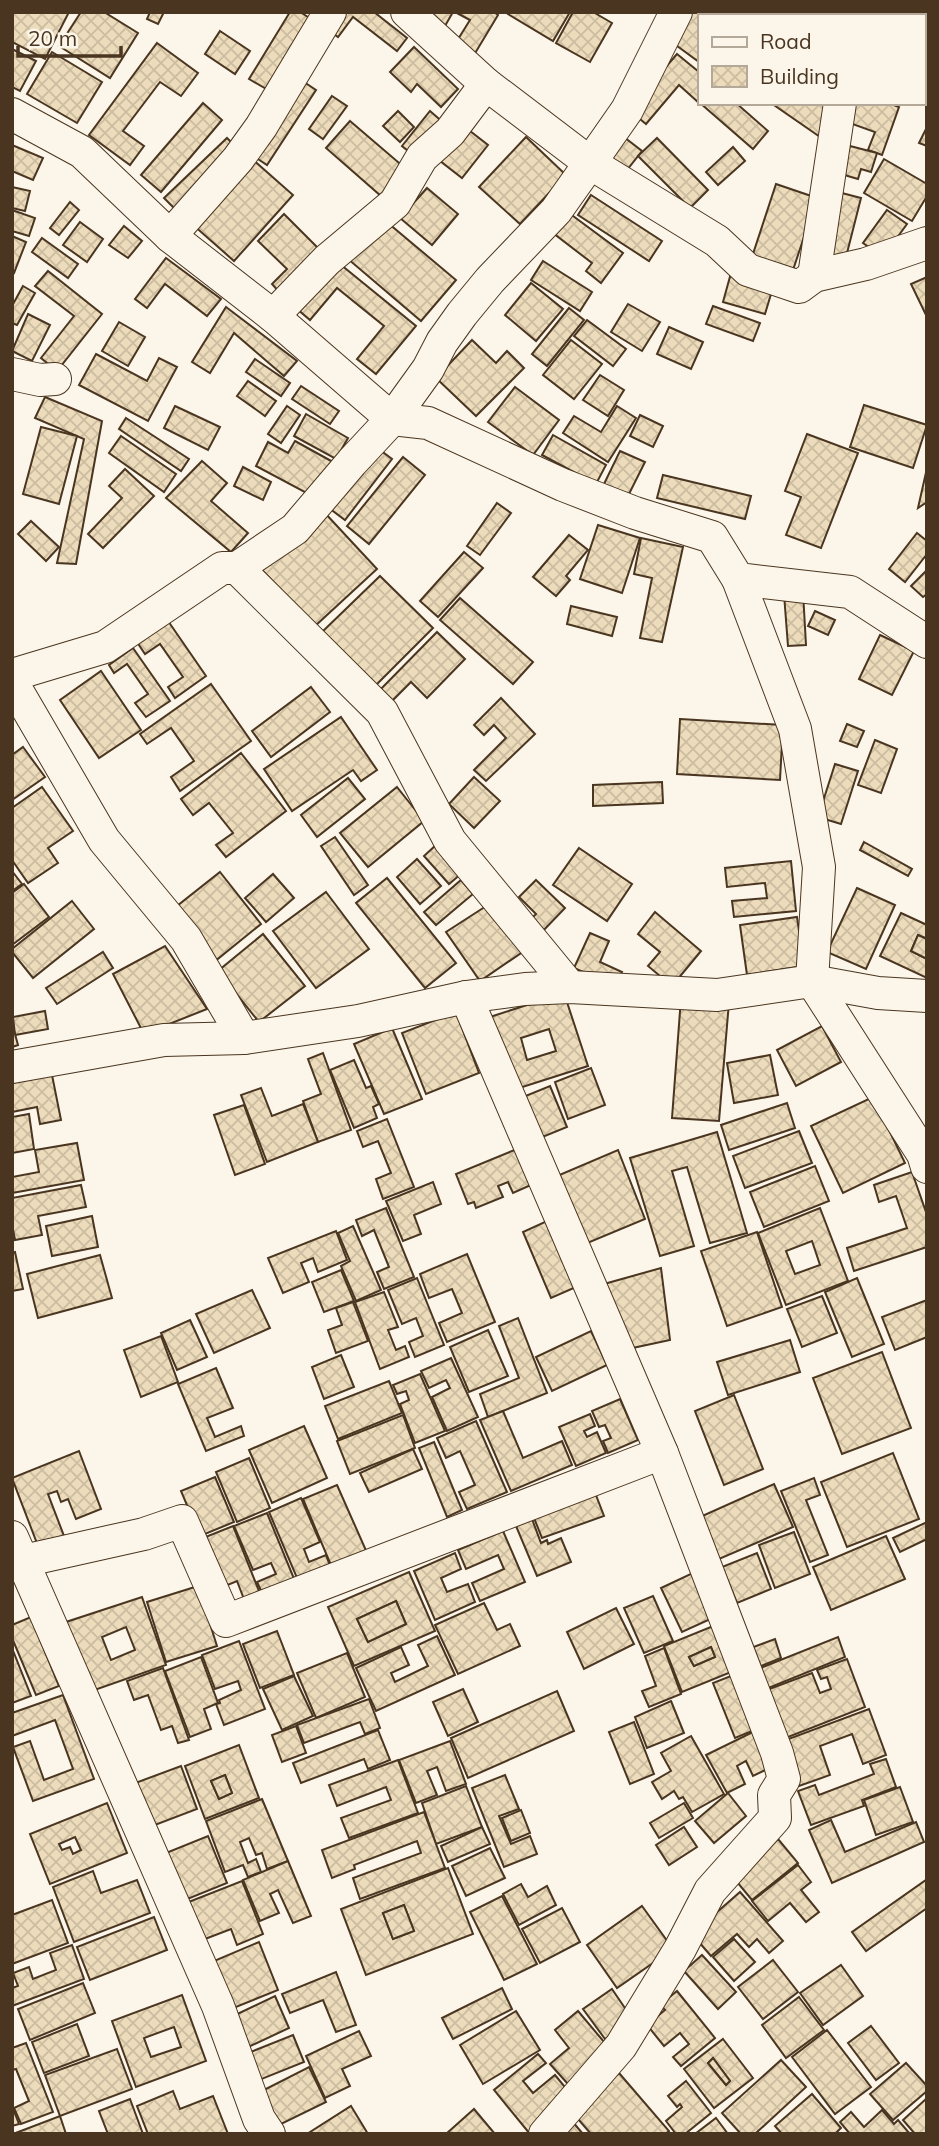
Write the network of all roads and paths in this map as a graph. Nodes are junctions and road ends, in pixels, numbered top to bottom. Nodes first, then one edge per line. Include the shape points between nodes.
1 (330, 12) edge
2 (407, 12) edge
3 (677, 12) edge
4 (486, 84) junction
5 (840, 105) edge
6 (12, 114) edge
7 (590, 163) junction
8 (170, 236) junction
9 (927, 243) edge
10 (814, 276) junction
11 (272, 316) junction
12 (12, 374) edge
13 (55, 379) dead end
14 (392, 419) junction
15 (237, 568) junction
16 (738, 579) junction
17 (927, 642) edge
18 (12, 675) edge
19 (12, 682) edge
20 (812, 981) junction
21 (570, 987) junction
22 (927, 996) edge
23 (466, 997) junction
24 (244, 1038) junction
25 (12, 1067) edge
26 (927, 1167) edge
27 (662, 1454) junction
28 (18, 1549) edge
29 (270, 2134) edge
30 (545, 2134) edge

1 - 8 street via 261,127
2 - 4 street
3 - 7 street via 627,110
4 - 7 street
4 - 11 street via 450,132 422,157 395,203 327,260
5 - 10 street
6 - 8 street via 82,152
7 - 10 street via 717,241 748,270 799,287
7 - 14 street via 556,211 462,314
8 - 11 street
9 - 10 street
11 - 14 street
12 - 13 street
14 - 15 street via 295,529
14 - 16 street via 428,423 563,485 712,537
15 - 18 street via 222,568 105,647
15 - 21 street via 382,712 450,841
16 - 17 street via 850,592
16 - 20 street via 795,729 819,867
19 - 24 street via 104,839 186,939
20 - 21 street via 717,995
20 - 22 street
20 - 26 street via 923,1153
21 - 23 street
23 - 24 street via 358,1021
23 - 27 street
24 - 25 street via 164,1040
27 - 28 street via 226,1621 182,1521 144,1534
27 - 30 street via 784,1779 774,1795 775,1818 710,1891 621,2046
28 - 29 street via 218,2006 259,2119

